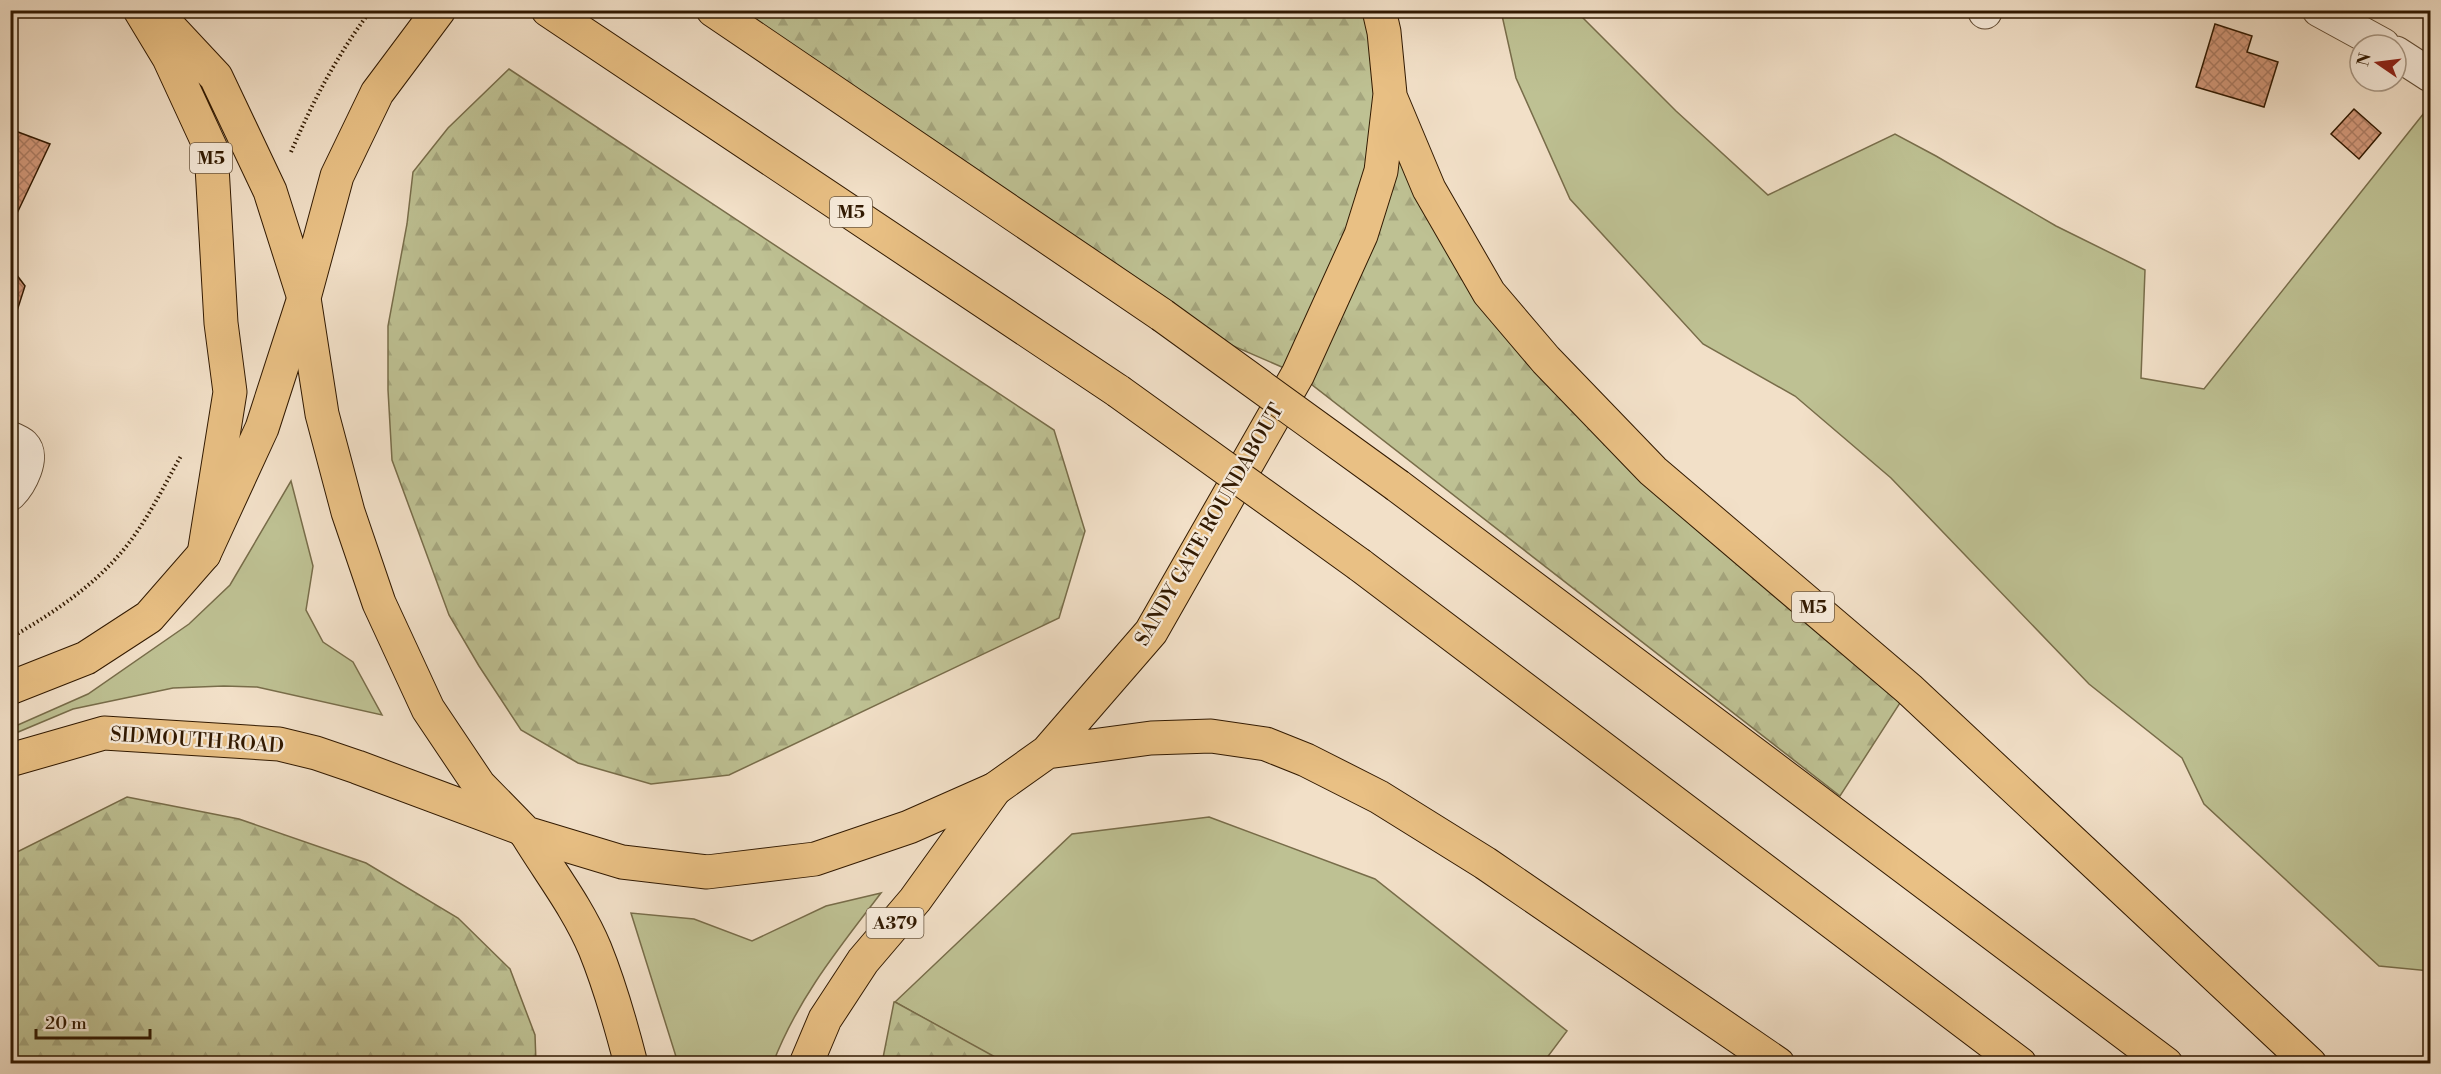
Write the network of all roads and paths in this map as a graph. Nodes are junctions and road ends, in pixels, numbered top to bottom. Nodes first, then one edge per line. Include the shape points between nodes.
1 (140, 10) edge
2 (154, 10) edge
3 (439, 10) edge
4 (548, 10) edge
5 (713, 10) edge
6 (1379, 10) edge
7 (2319, 10) edge
8 (2361, 33) edge
9 (2408, 60) edge
10 (2430, 75) edge
11 (1390, 94) junction
12 (304, 298) junction
13 (10, 438) edge
14 (10, 494) edge
15 (204, 554) junction
16 (10, 688) edge
17 (1047, 752) junction
18 (10, 760) edge
19 (995, 789) junction
20 (522, 830) junction
21 (631, 1064) edge
22 (806, 1064) edge
23 (1778, 1064) edge
24 (2020, 1064) edge
25 (2166, 1064) edge
26 (2310, 1064) edge

1 - 15 main road, M5 via 169,58 211,149 221,323 230,392
2 - 12 main road, M5 via 216,77 270,191
3 - 12 main road via 377,93 337,176
4 - 24 main road, M5, bridge via 1118,391 1360,565
5 - 25 main road, bridge via 1162,315 1398,486
6 - 11 main road, SANDY GATE ROUNDABOUT
7 - 8 street
9 - 10 street
11 - 17 main road, SANDY GATE ROUNDABOUT via 1381,171 1360,235 1298,374 1146,639
11 - 26 main road, M5 via 1429,189 1484,283 1546,360 1653,471 1909,688
12 - 15 main road via 262,428
12 - 20 main road via 322,414 348,512 379,603 428,709 479,785
13 - 14 street via 22,444 27,460
15 - 16 main road via 149,617 86,658
17 - 19 main road, SANDY GATE ROUNDABOUT
17 - 23 main road via 1151,738 1212,736 1266,744 1306,760 1378,797 1485,863
18 - 20 main road, SIDMOUTH ROAD via 104,733 279,744 357,767
19 - 20 main road, SANDY GATE ROUNDABOUT via 909,827 815,859 707,872 622,862
19 - 22 main road, A379 via 915,900 863,961 825,1019
20 - 21 main road via 595,948

